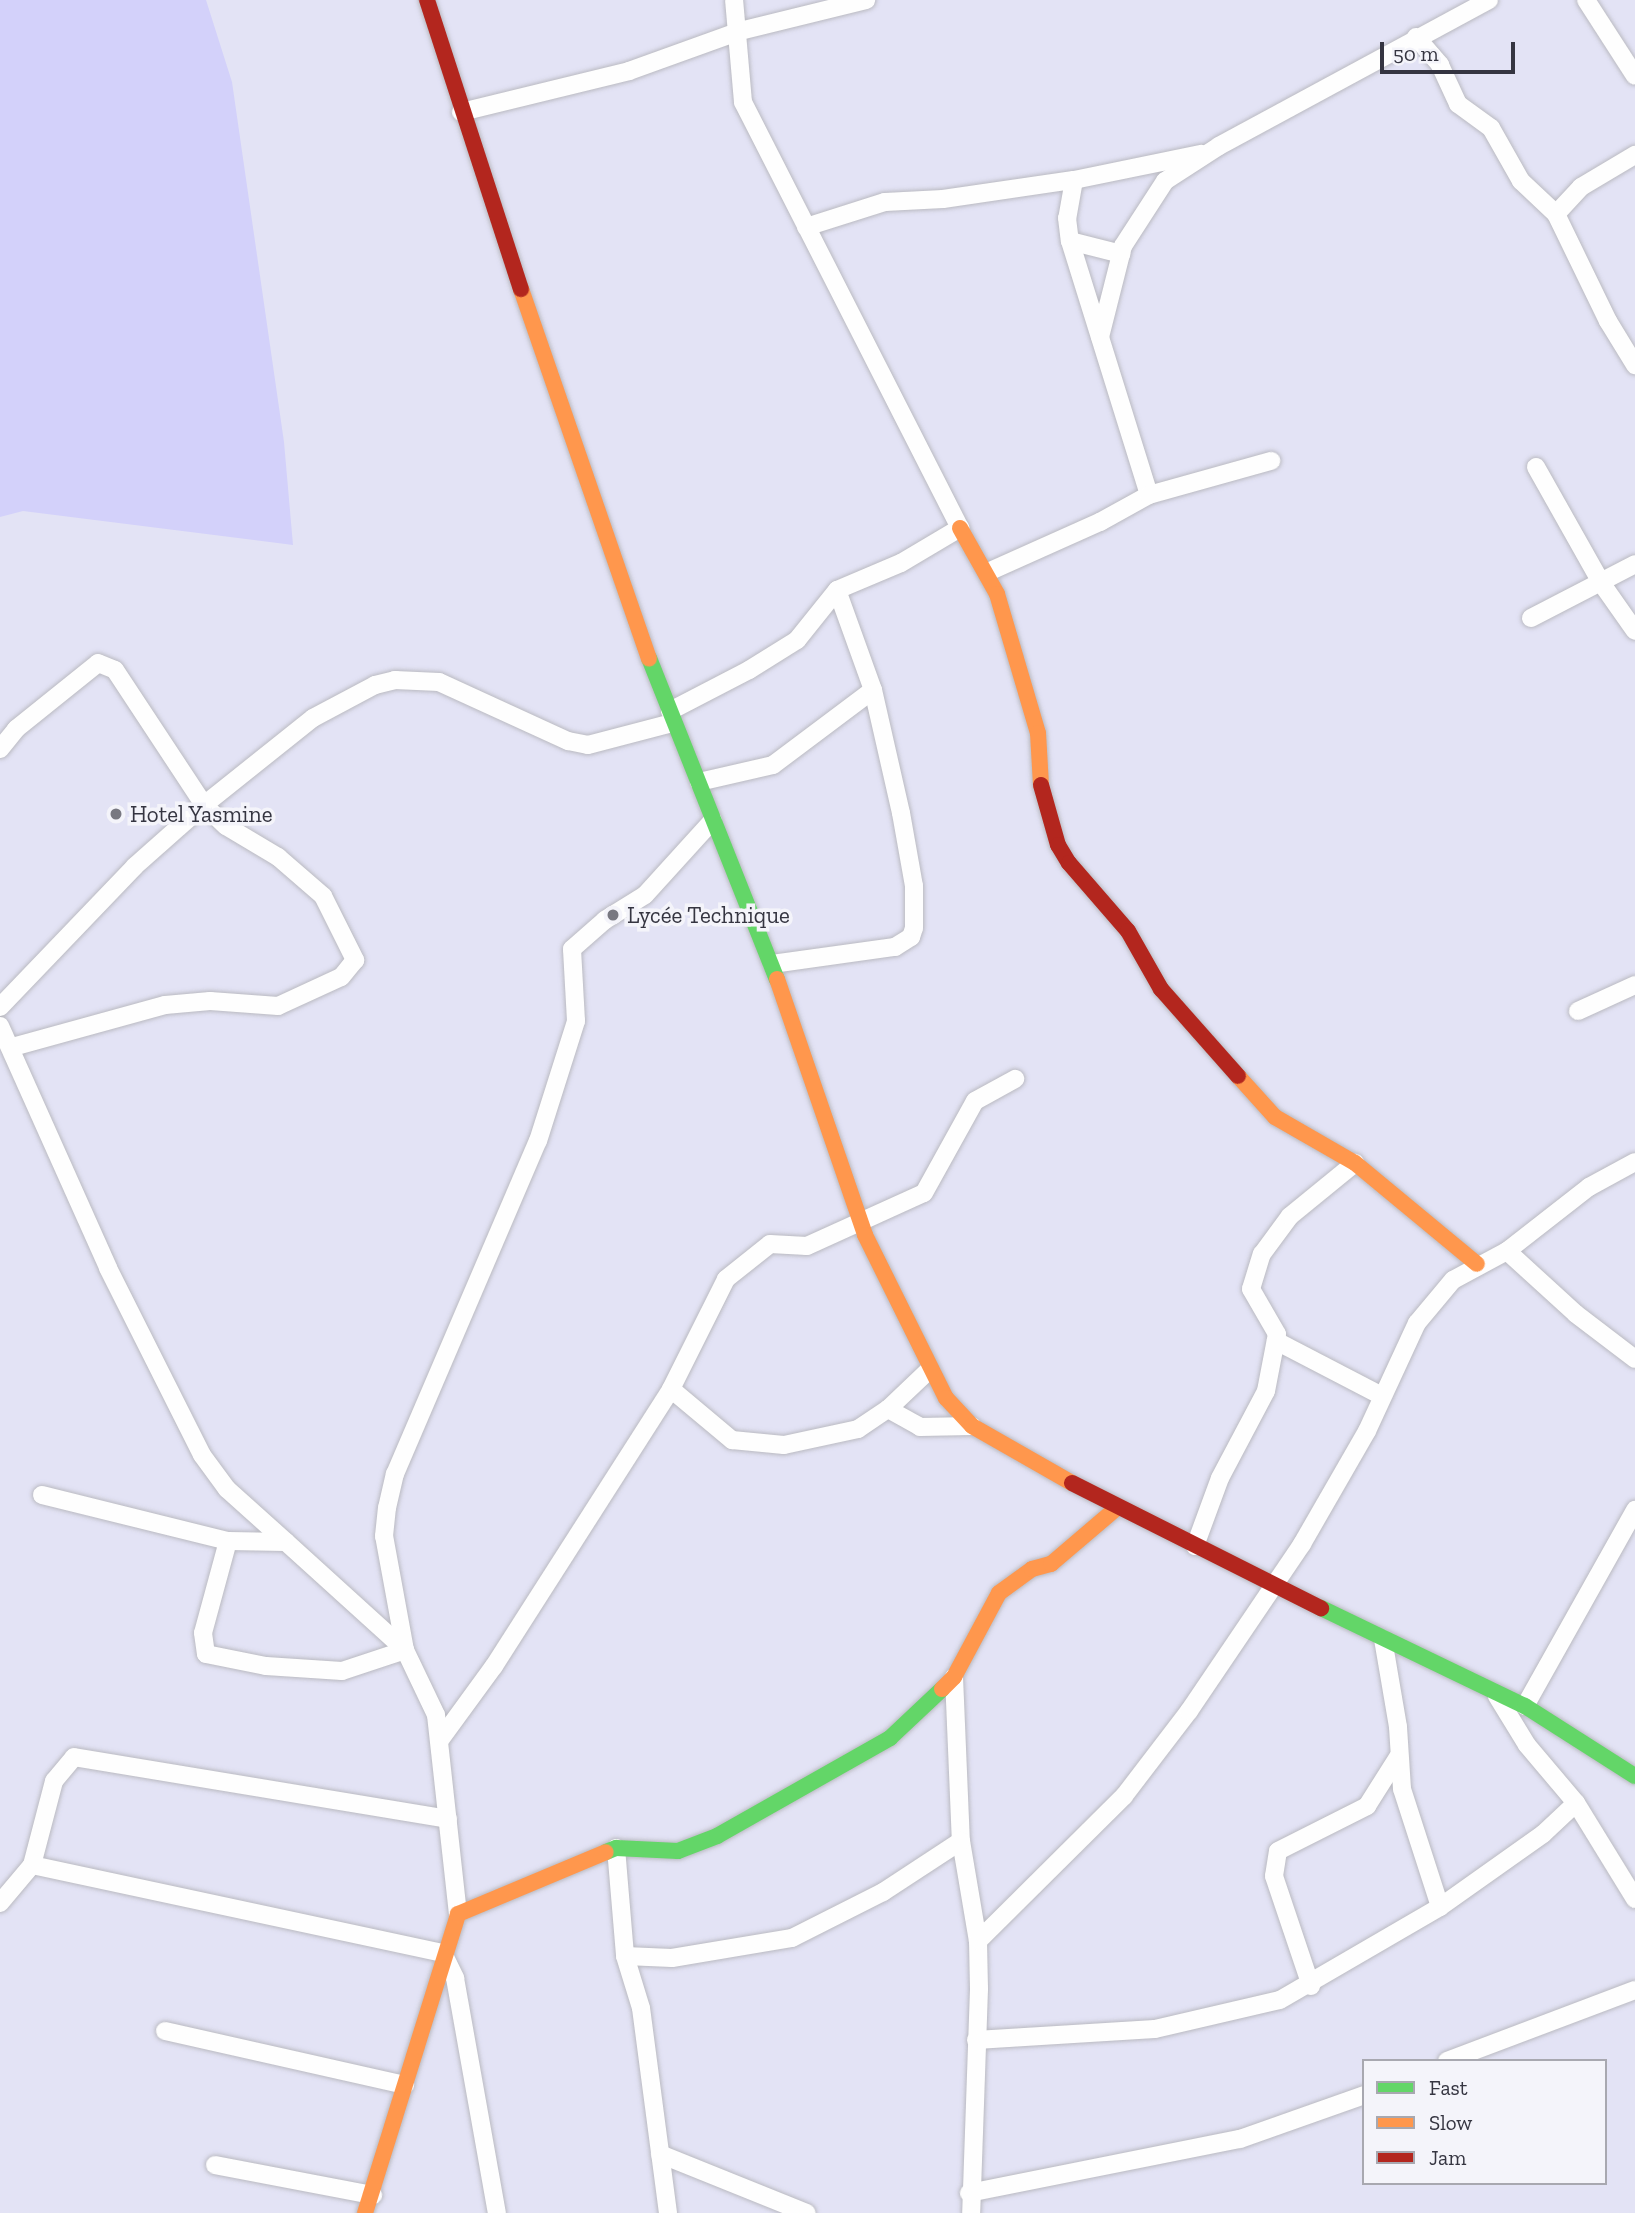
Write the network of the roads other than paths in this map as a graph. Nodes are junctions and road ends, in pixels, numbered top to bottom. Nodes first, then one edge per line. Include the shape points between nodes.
1 (427, 0) edge
2 (734, 0) edge
3 (866, 0) edge
4 (1489, 0) edge
5 (1586, 0) edge
6 (740, 32) junction
7 (1416, 37) junction
8 (1635, 76) edge
9 (461, 112) junction
10 (1208, 153) junction
11 (1635, 155) edge
12 (1074, 180) junction
13 (1556, 214) junction
14 (806, 227) junction
15 (1070, 240) junction
16 (1121, 254) junction
17 (1100, 337) junction
18 (1635, 365) edge
19 (1271, 461) dead end
20 (1535, 467) dead end
21 (1149, 495) junction
22 (960, 528) junction
23 (1635, 564) edge
24 (988, 572) junction
25 (1602, 584) junction
26 (837, 590) junction
27 (1531, 618) dead end
28 (1635, 631) edge
29 (873, 690) junction
30 (671, 717) junction
31 (0, 749) edge
32 (699, 782) junction
33 (204, 805) junction
34 (713, 820) junction
35 (772, 964) junction
36 (1635, 985) edge
37 (0, 1007) edge
38 (1577, 1012) dead end
39 (0, 1026) edge
40 (12, 1047) junction
41 (1015, 1079) dead end
42 (1635, 1162) edge
43 (1355, 1163) junction
44 (860, 1221) junction
45 (1507, 1251) junction
46 (1477, 1264) junction
47 (1276, 1341) junction
48 (1635, 1359) edge
49 (928, 1371) junction
50 (671, 1389) junction
51 (1382, 1396) junction
52 (888, 1409) junction
53 (972, 1426) junction
54 (42, 1495) dead end
55 (1118, 1507) junction
56 (1635, 1510) edge
57 (228, 1541) junction
58 (286, 1542) junction
59 (1195, 1546) junction
60 (1277, 1586) junction
61 (1383, 1639) junction
62 (405, 1650) junction
63 (954, 1677) junction
64 (1497, 1696) junction
65 (1525, 1706) junction
66 (440, 1740) junction
67 (1398, 1757) junction
68 (1635, 1776) edge
69 (1576, 1803) junction
70 (448, 1819) junction
71 (961, 1840) junction
72 (616, 1848) junction
73 (32, 1865) junction
74 (1635, 1899) edge
75 (0, 1903) edge
76 (1440, 1908) junction
77 (458, 1914) junction
78 (978, 1941) junction
79 (443, 1954) junction
80 (625, 1956) junction
81 (1311, 1986) junction
82 (1635, 1990) edge
83 (165, 2031) dead end
84 (975, 2040) junction
85 (1452, 2059) edge
86 (405, 2085) junction
87 (1362, 2096) edge
88 (660, 2154) junction
89 (215, 2165) dead end
90 (969, 2193) junction
91 (373, 2194) junction
92 (365, 2213) edge
93 (497, 2213) edge
94 (668, 2213) edge
95 (807, 2213) edge
96 (971, 2213) edge

1 - 9 street
2 - 6 street
3 - 6 street
4 - 7 street
5 - 8 street
6 - 9 street via 629,71
6 - 14 street via 737,57 743,102
7 - 10 street
7 - 13 street via 1440,65 1458,104 1491,128 1521,181
9 - 30 street via 603,532
10 - 12 street
10 - 16 street via 1165,181
11 - 13 street via 1581,187
12 - 14 street via 943,199 885,202
12 - 15 street via 1067,218
13 - 18 street via 1608,321
14 - 22 street
15 - 16 street
15 - 17 street
16 - 17 street
17 - 21 street
19 - 21 street
20 - 25 street
21 - 24 street via 1100,523
22 - 24 street
22 - 26 street via 901,563
23 - 25 street
24 - 43 street via 1034,715 1041,793 1058,845 1128,931 1161,989 1217,1055 1285,1124
25 - 27 street
25 - 28 street
26 - 29 street
26 - 30 street via 797,639
29 - 32 street via 773,765
29 - 35 street via 914,886 911,937 895,947
30 - 32 street
30 - 33 street via 587,745 568,741 439,682 395,680 375,685 313,718
31 - 33 street via 16,729 98,663 121,675
32 - 34 street
33 - 37 street via 135,866
33 - 40 street via 226,826 278,857 323,896 355,960 349,969 278,1006 210,1001 165,1005
34 - 35 street
34 - 62 street via 645,895 605,920 572,949 576,1021 538,1141 395,1474 384,1536
35 - 44 street
36 - 38 street
39 - 40 street
40 - 58 street via 90,1230 202,1455 227,1489
41 - 44 street via 975,1101 924,1193
42 - 45 street via 1589,1187
43 - 46 street
43 - 47 street via 1290,1216 1262,1254 1251,1289 1276,1328
44 - 49 street
44 - 50 street via 807,1246 770,1244 726,1279
45 - 46 street
45 - 48 street via 1576,1314
46 - 51 street via 1453,1280 1417,1323
47 - 51 street
47 - 59 street via 1266,1391 1220,1478
49 - 52 street
49 - 53 street
50 - 52 street via 723,1435 741,1443 784,1445 834,1437 858,1429
50 - 66 street via 494,1666
51 - 60 street
52 - 53 street via 920,1427
53 - 55 street
54 - 57 street
55 - 59 street
55 - 63 street via 1051,1564 1031,1569 999,1593
56 - 65 street
57 - 58 street
57 - 62 street via 203,1633 206,1654 266,1666 342,1671
58 - 62 street
59 - 60 street
60 - 61 street
60 - 78 street via 1124,1796
61 - 64 street
61 - 67 street
62 - 66 street via 431,1700
63 - 71 street
63 - 72 street via 890,1738 717,1836 678,1852
64 - 65 street
64 - 69 street via 1527,1745
65 - 68 street
66 - 70 street
67 - 76 street via 1402,1789
67 - 81 street via 1367,1806 1278,1851 1275,1875
69 - 74 street
69 - 76 street via 1534,1841
70 - 73 street via 74,1757 54,1782
70 - 77 street
71 - 78 street
71 - 80 street via 883,1892 792,1938 672,1958
72 - 77 street
72 - 80 street
73 - 75 street
73 - 79 street
76 - 81 street
77 - 79 street
78 - 84 street
79 - 86 street
79 - 93 street via 455,1978
80 - 88 street via 641,2008
81 - 84 street via 1280,2000 1155,2029
82 - 85 street
83 - 86 street
84 - 90 street
86 - 91 street
87 - 90 street via 1240,2139
88 - 94 street
88 - 95 street
89 - 91 street
90 - 96 street
91 - 92 street

